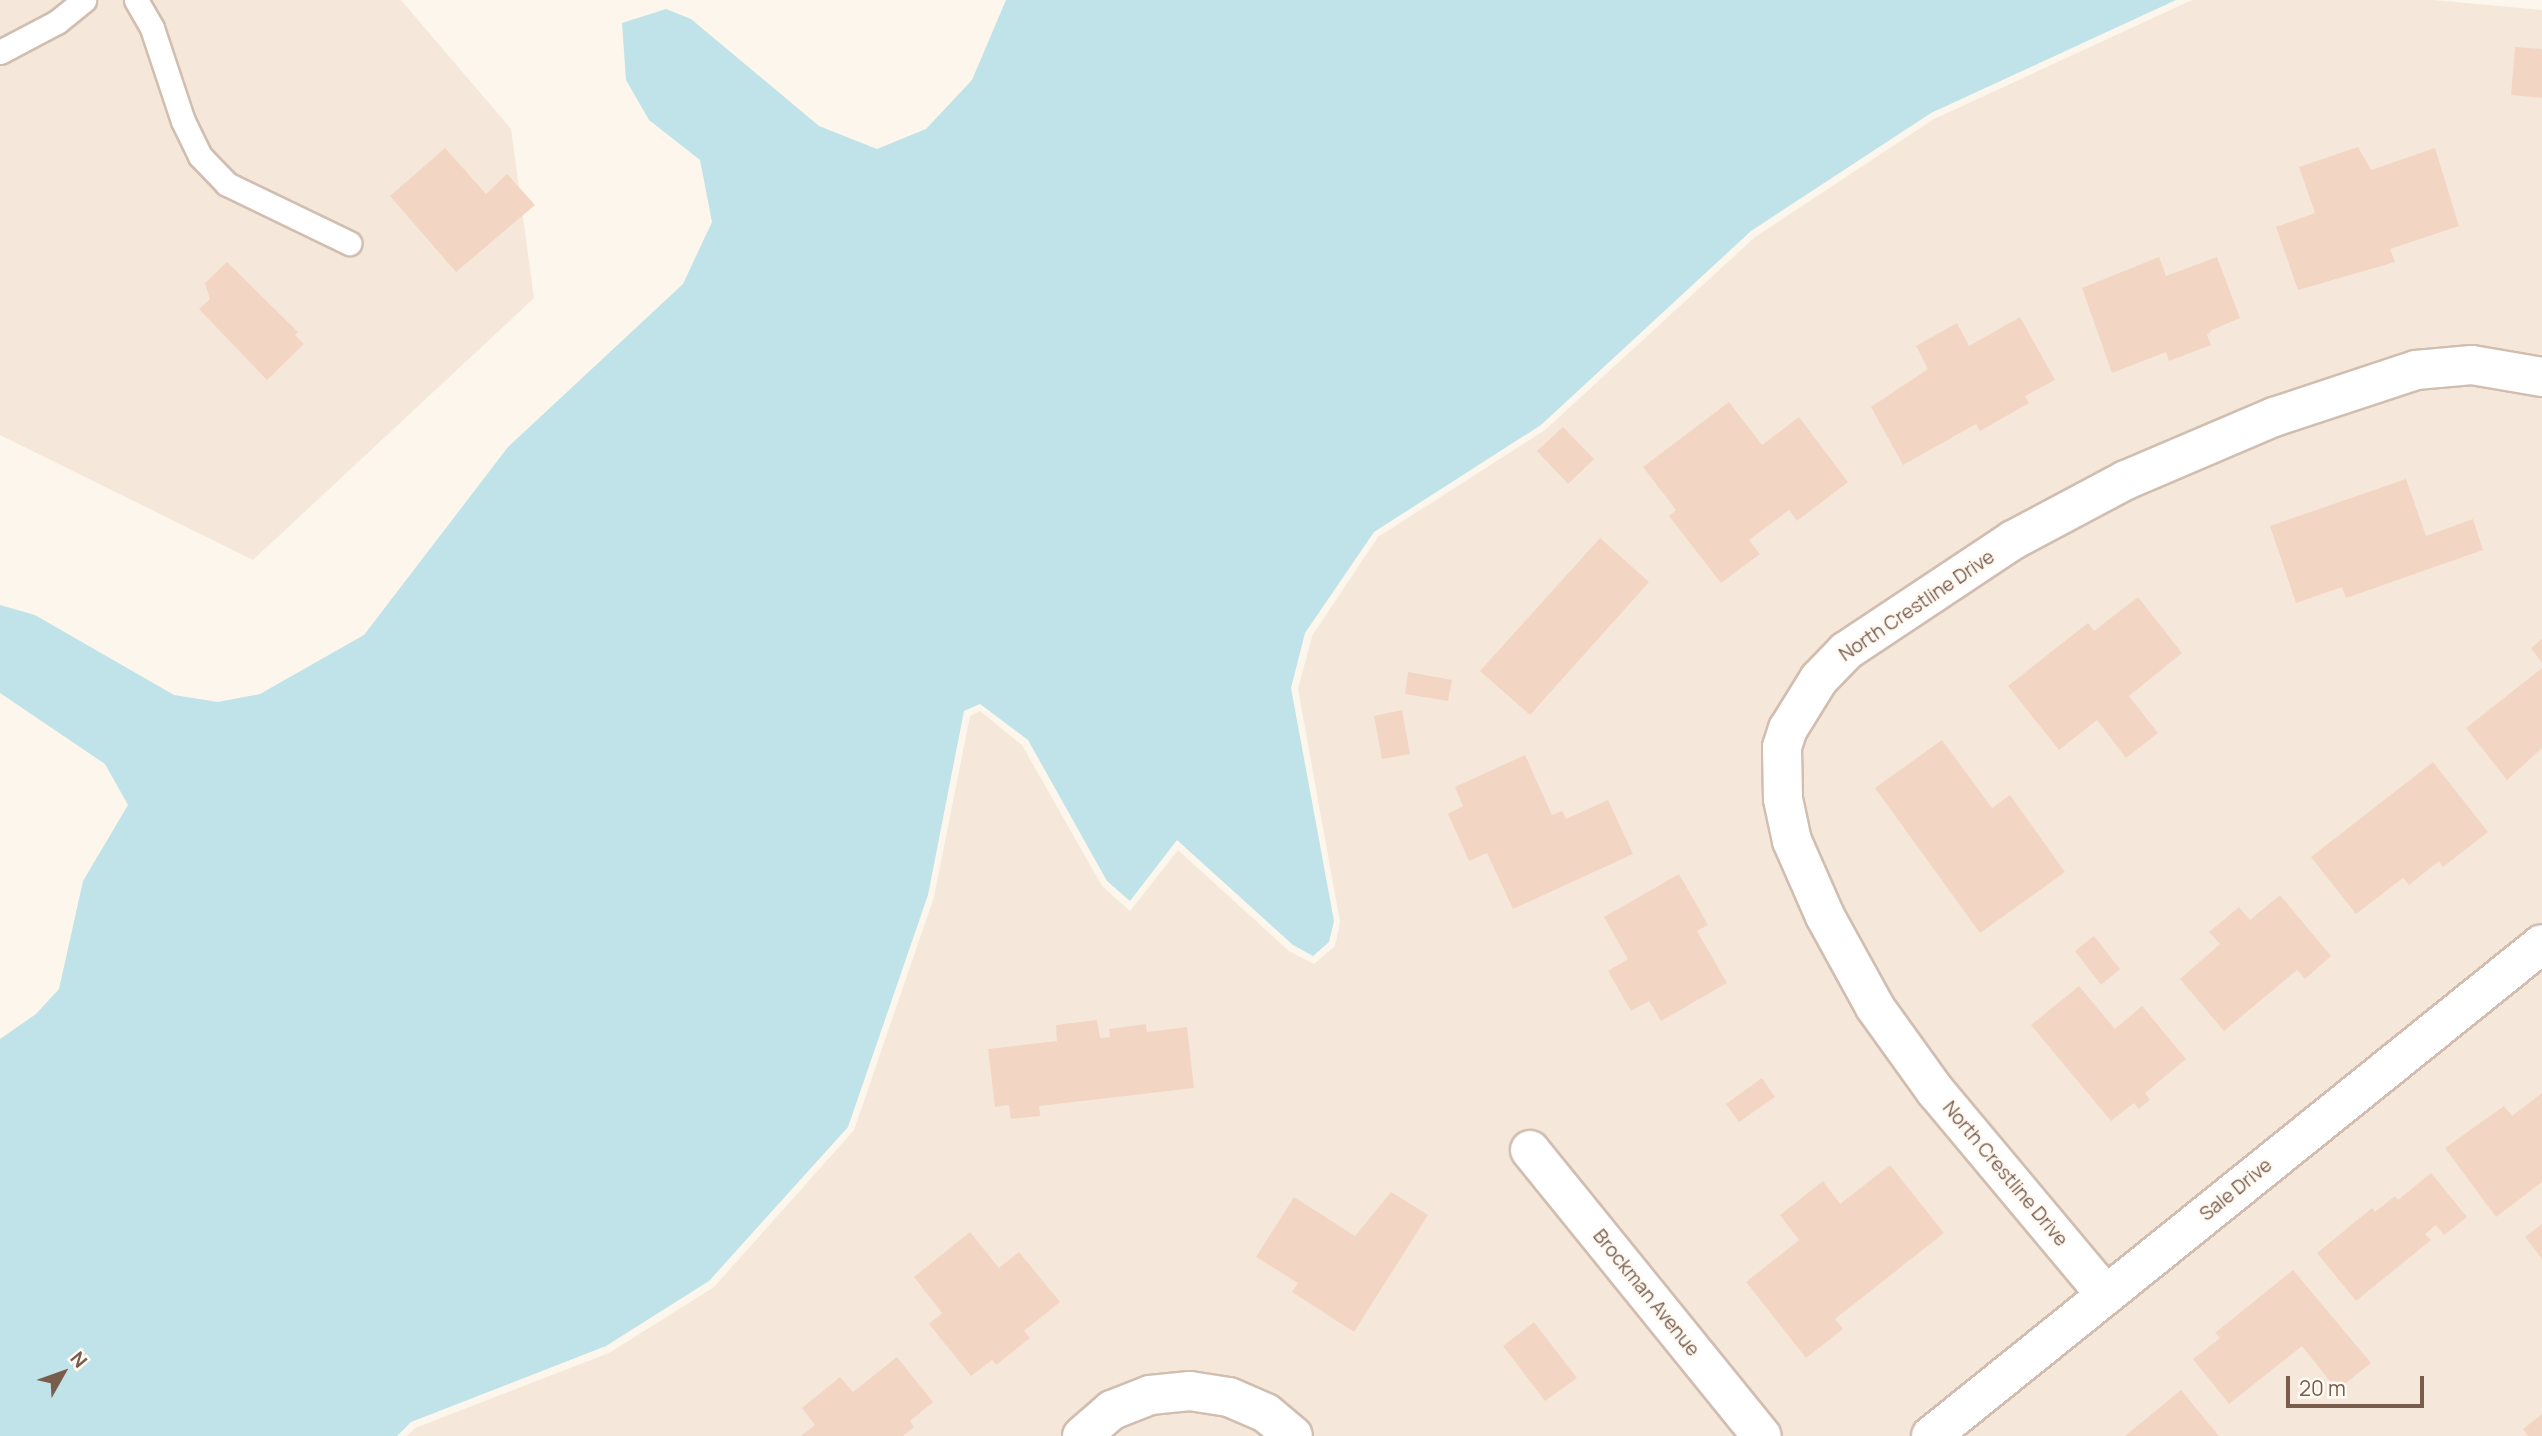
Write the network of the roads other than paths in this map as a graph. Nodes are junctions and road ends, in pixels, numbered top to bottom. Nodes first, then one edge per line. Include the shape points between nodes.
1 (84, 0) edge
2 (136, 0) edge
3 (0, 51) edge
4 (349, 243) dead end
5 (2542, 377) edge
6 (2542, 944) edge
7 (1530, 1150) dead end
8 (2106, 1295) junction
9 (1082, 1436) edge
10 (1293, 1436) edge
11 (1762, 1436) edge
12 (1931, 1436) edge

1 - 3 lane via 57,22
2 - 4 lane via 152,28 183,121 201,156 227,184 261,204
5 - 8 street, North Crestline Drive via 2472,365 2416,370 2274,417 2126,480 2013,540 1846,651 1819,679 1788,729 1782,747 1783,799 1792,841 1825,916 1875,1007 1936,1091
6 - 8 street, Sale Drive
7 - 11 street, Brockman Avenue
8 - 12 street, Sale Drive
9 - 10 street via 1112,1410 1150,1395 1190,1391 1229,1397 1266,1413

